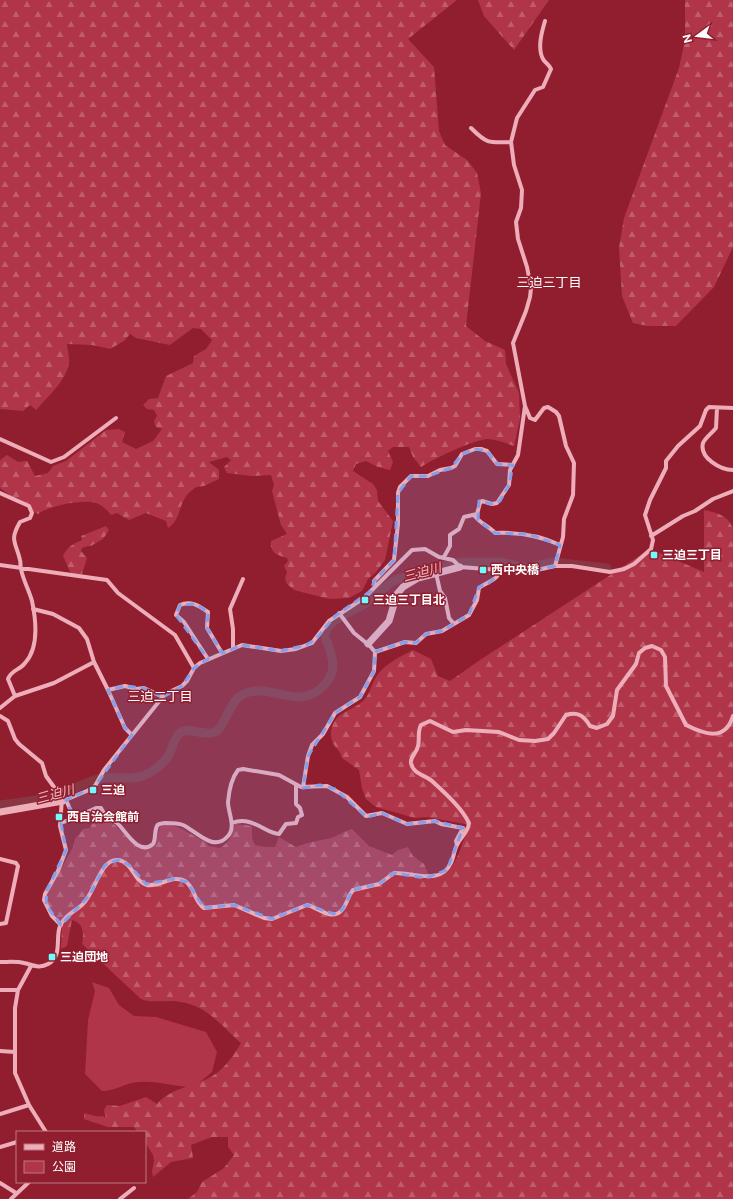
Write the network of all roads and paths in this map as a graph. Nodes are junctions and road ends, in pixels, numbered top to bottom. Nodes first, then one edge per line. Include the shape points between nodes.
1 (545, 20) dead end
2 (471, 128) dead end
3 (511, 142) junction
4 (525, 406) junction
5 (717, 408) junction
6 (733, 408) edge
7 (116, 418) dead end
8 (0, 439) edge
9 (513, 465) junction
10 (733, 470) edge
11 (733, 491) edge
12 (0, 493) edge
13 (474, 515) junction
14 (651, 536) junction
15 (560, 546) junction
16 (444, 557) junction
17 (555, 563) junction
18 (0, 565) edge
19 (459, 566) junction
20 (21, 568) junction
21 (500, 570) junction
22 (436, 573) junction
23 (244, 578) dead end
24 (375, 587) junction
25 (33, 610) junction
26 (341, 616) junction
27 (454, 624) junction
28 (368, 644) junction
29 (233, 648) junction
30 (374, 652) junction
31 (222, 653) junction
32 (208, 659) junction
33 (94, 662) junction
34 (194, 668) junction
35 (108, 690) junction
36 (15, 696) junction
37 (163, 697) junction
38 (0, 708) edge
39 (0, 716) edge
40 (733, 716) edge
41 (132, 735) junction
42 (296, 785) junction
43 (71, 787) dead end
44 (303, 787) junction
45 (58, 792) junction
46 (64, 800) junction
47 (0, 812) edge
48 (74, 818) junction
49 (60, 823) junction
50 (232, 823) junction
51 (457, 845) junction
52 (0, 859) edge
53 (0, 924) edge
54 (60, 925) junction
55 (0, 962) edge
56 (31, 966) junction
57 (0, 990) edge
58 (18, 990) junction
59 (0, 1051) edge
60 (14, 1052) junction
61 (29, 1105) junction
62 (0, 1114) edge
63 (45, 1131) edge
64 (16, 1142) edge
65 (0, 1147) edge
66 (0, 1183) edge
67 (28, 1183) edge
68 (134, 1188) dead end
69 (16, 1193) junction
70 (10, 1199) edge
71 (120, 1199) edge

1 - 3 street via 541,50 543,59 551,69 543,87 535,90 517,118
2 - 3 street via 483,140 493,143
3 - 4 street via 514,165 522,190 521,208 516,222 518,240 531,288 526,312 513,343
4 - 9 street via 518,455
4 - 15 street via 533,421 544,408 548,407 556,412 574,463 573,495 564,519
5 - 6 street
5 - 10 street via 716,428 703,447 705,454 715,465 724,470
5 - 14 street via 708,407 700,426 666,461 666,468 645,514
7 - 8 street via 64,457 52,462
9 - 13 street via 509,485 500,501 492,504 482,501 479,513
9 - 24 street via 497,464 486,451 475,449 462,454 451,468 428,476 411,476 398,493 394,560 374,581
11 - 14 street via 713,499
12 - 20 street via 31,509 30,518 20,522 13,537
13 - 15 street via 495,533 528,534
13 - 16 street via 464,517 459,529 450,535 450,546
14 - 17 street via 651,549 624,569 610,572
15 - 17 street
16 - 19 street via 453,560
16 - 24 street via 435,556 425,549 412,550
17 - 21 street via 528,572
18 - 20 street
19 - 21 street
19 - 22 street
20 - 25 street
20 - 34 street via 110,582 118,593 175,635
21 - 27 street via 493,580 479,588 477,600 469,615
22 - 27 street via 440,591 446,598 449,618
22 - 28 street via 403,586 397,594 389,621
23 - 29 street via 230,609
24 - 26 street
25 - 33 street via 53,614 79,628 87,639
25 - 36 street via 34,648 26,663 10,673 8,679
26 - 28 street via 354,633
26 - 29 street via 329,621 312,643 299,648 281,651 242,645
27 - 30 street via 442,631 429,632 416,643 404,642
28 - 30 street
29 - 31 street
30 - 44 street via 374,671 360,697 335,713 323,734 312,745
31 - 32 street
31 - 32 street via 207,628 208,612 196,604 184,603 180,605 176,616 184,622
32 - 34 street
33 - 35 street
33 - 36 street via 54,683
34 - 37 street via 185,684
35 - 37 street via 125,686 144,688
35 - 41 street via 125,728
36 - 38 street
37 - 41 street
39 - 45 street via 8,722 15,739 42,763 46,776
40 - 51 street via 726,730 719,734 686,725 666,686 665,657 661,650 652,646 644,648 639,653 636,664 617,690 613,716 607,724 598,728 590,726 584,717 574,712 566,715 548,739 534,741 519,740 499,732 453,732 433,722 424,722 419,729 418,749 411,763 414,769 438,786 467,820 467,831
41 - 46 street via 92,788
42 - 44 street
42 - 50 street via 296,804 302,815 296,823 286,824 279,834 259,824 241,821
42 - 50 street via 279,775 238,770 230,785 228,803
43 - 45 street
44 - 51 street via 320,785 335,789 366,816 382,813 407,824 435,821 464,828 456,841
45 - 46 street
46 - 47 street
46 - 48 street
46 - 49 street
48 - 49 street
48 - 50 street via 96,808 102,808 107,819 116,822 128,837 145,847 151,846 154,842 159,824 180,824 203,838 217,842 226,839 230,834
49 - 54 street via 66,850 44,900
51 - 54 street via 447,870 438,875 426,878 394,873 379,884 353,890 342,910 334,914 320,912 307,905 272,919 264,918 234,904 204,908 187,882 174,879 153,885 146,884 125,863 111,861 103,868 100,879 87,900
52 - 53 street via 16,863 18,866 6,922
54 - 56 street via 58,947 50,963
55 - 56 street via 25,963
56 - 58 street
57 - 58 street
58 - 60 street
59 - 60 street
60 - 61 street via 17,1081
61 - 62 street
61 - 63 street
64 - 65 street
66 - 69 street
67 - 69 street
68 - 71 street
69 - 70 street

